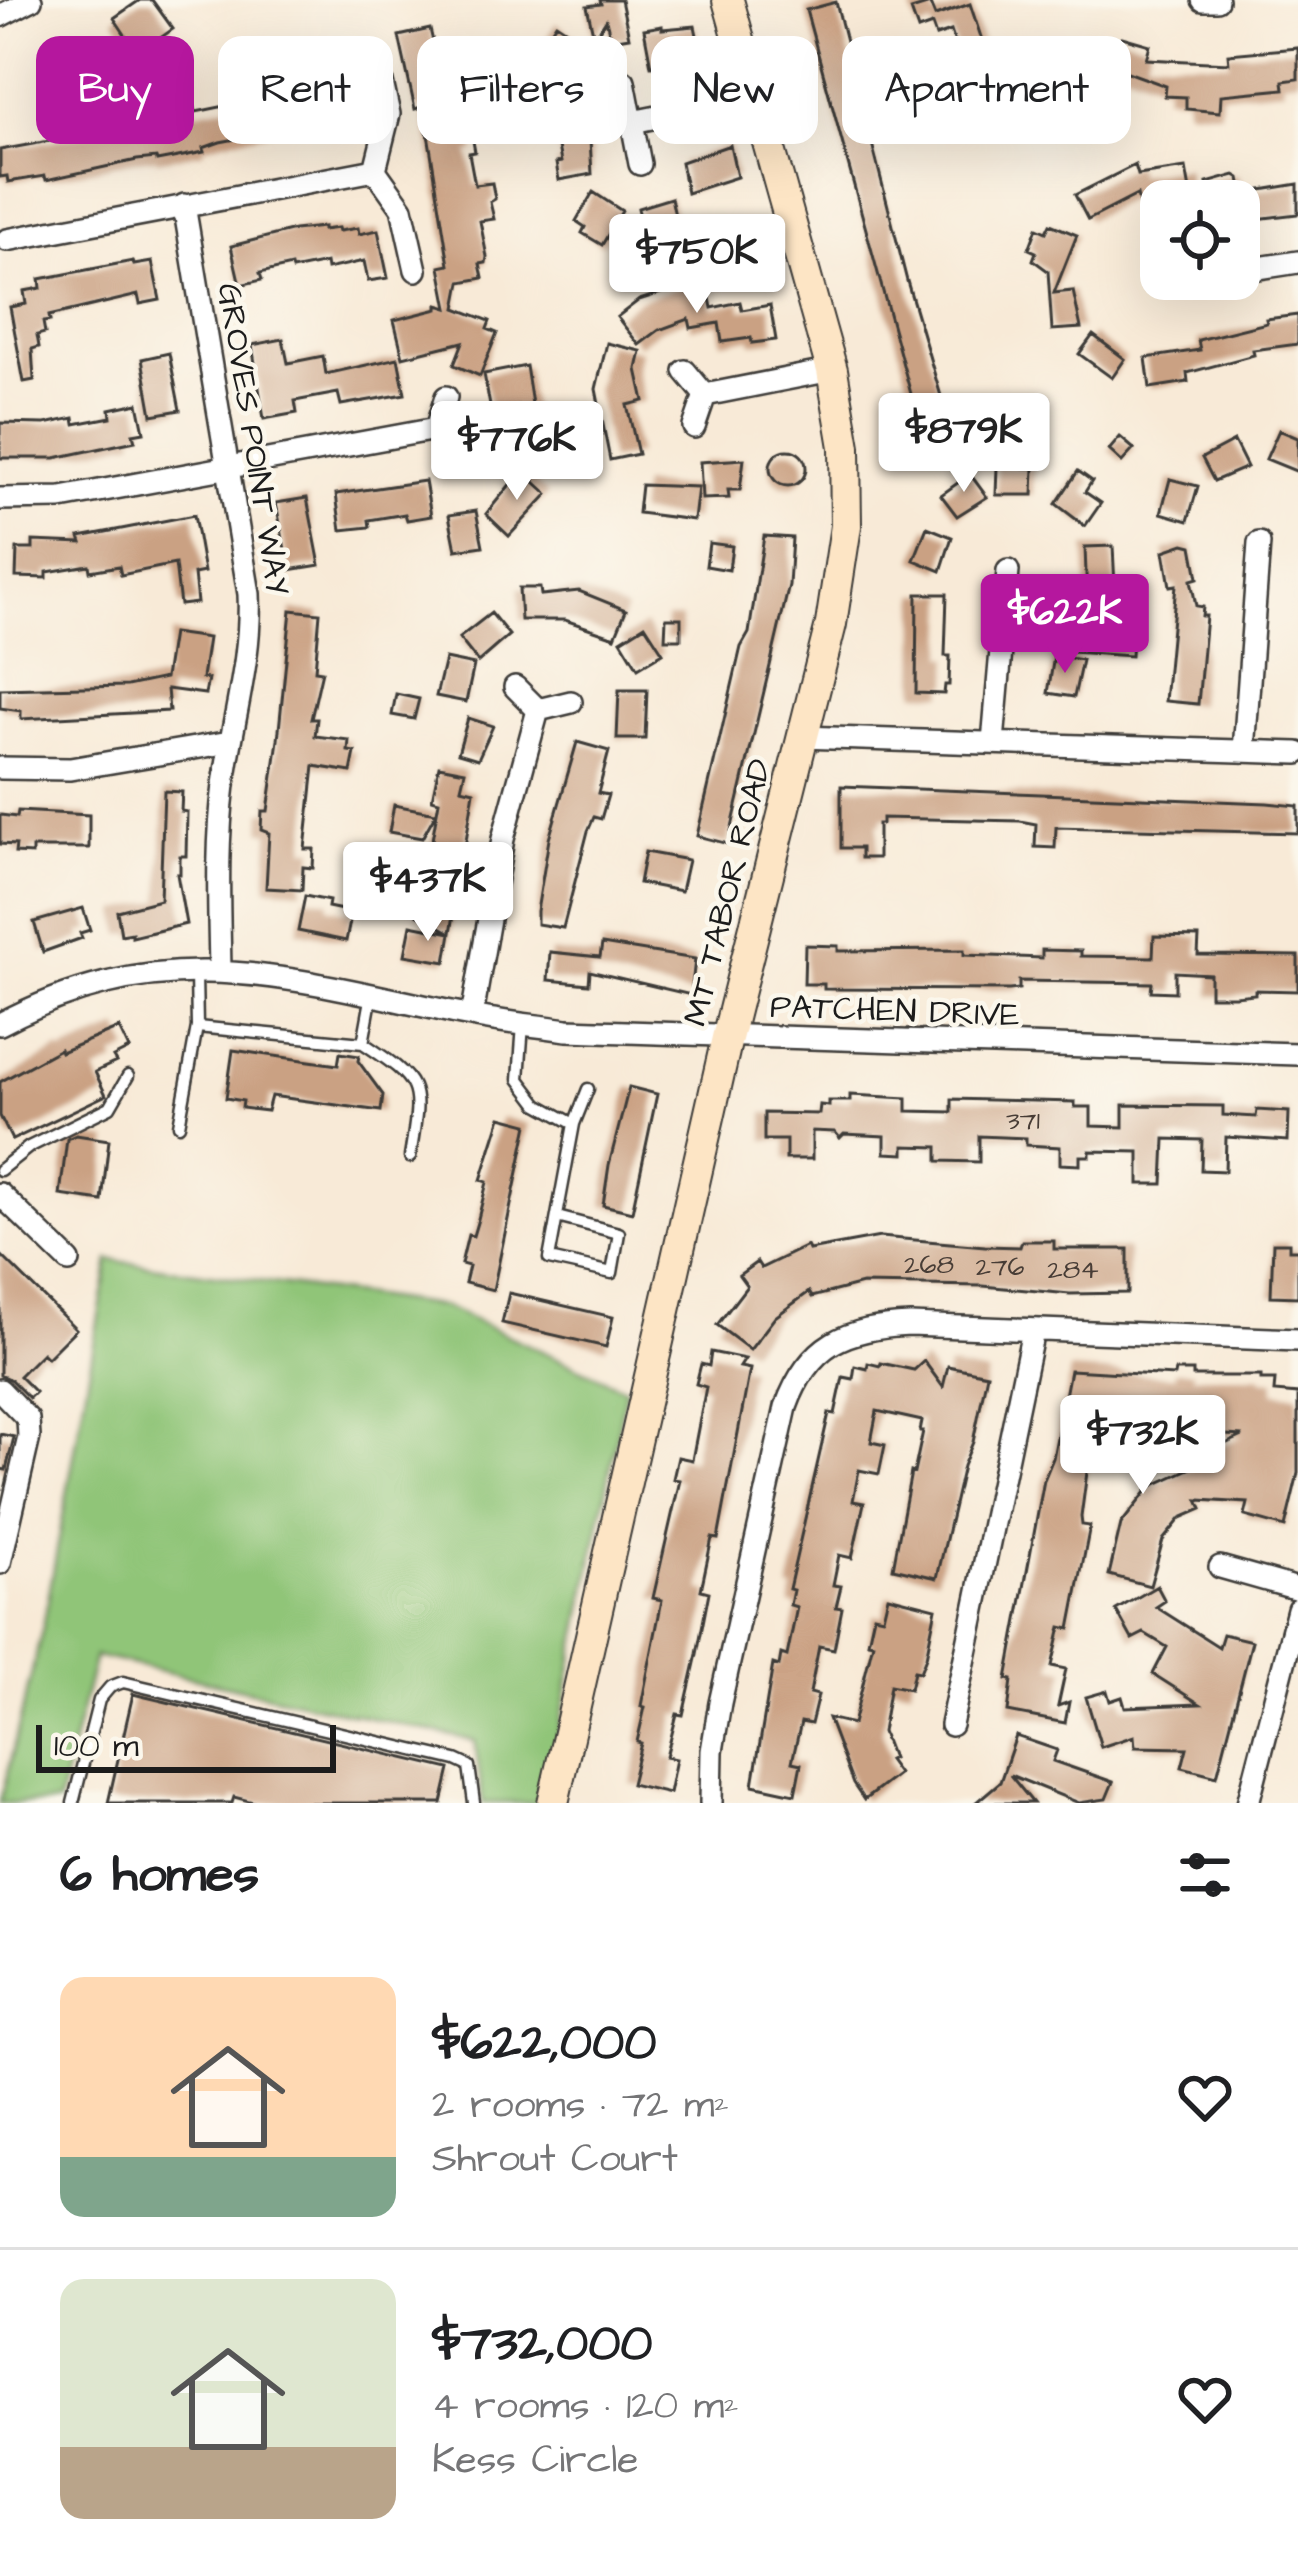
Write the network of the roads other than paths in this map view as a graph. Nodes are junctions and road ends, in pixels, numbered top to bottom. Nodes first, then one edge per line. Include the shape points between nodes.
1 (31, 0) edge
2 (728, 0) edge
3 (1203, 0) edge
4 (1217, 0) edge
5 (0, 16) edge
6 (739, 36) edge
7 (627, 96) edge
8 (651, 118) edge
9 (632, 122) junction
10 (382, 144) edge
11 (770, 144) edge
12 (640, 164) dead end
13 (375, 170) junction
14 (184, 205) junction
15 (2, 243) edge
16 (1298, 262) edge
17 (1260, 268) edge
18 (416, 270) dead end
19 (832, 370) junction
20 (685, 371) dead end
21 (705, 395) junction
22 (446, 397) dead end
23 (694, 427) dead end
24 (436, 429) junction
25 (458, 455) dead end
26 (230, 466) junction
27 (0, 499) edge
28 (1259, 543) dead end
29 (1008, 571) dead end
30 (515, 687) dead end
31 (572, 702) dead end
32 (538, 710) junction
33 (801, 737) junction
34 (230, 742) junction
35 (992, 742) junction
36 (1244, 751) junction
37 (1298, 753) edge
38 (0, 768) edge
39 (220, 970) junction
40 (196, 971) junction
41 (372, 994) junction
42 (472, 1016) junction
43 (0, 1024) edge
44 (523, 1024) junction
45 (197, 1027) junction
46 (727, 1038) junction
47 (363, 1043) junction
48 (1298, 1054) edge
49 (128, 1076) dead end
50 (588, 1089) dead end
51 (574, 1124) junction
52 (179, 1125) dead end
53 (410, 1157) dead end
54 (0, 1170) edge
55 (0, 1194) edge
56 (557, 1217) junction
57 (69, 1261) dead end
58 (1033, 1331) junction
59 (1298, 1340) edge
60 (0, 1390) edge
61 (0, 1563) edge
62 (1220, 1568) dead end
63 (1298, 1589) edge
64 (1298, 1609) edge
65 (951, 1725) dead end
66 (73, 1803) edge
67 (474, 1803) edge
68 (553, 1803) edge
69 (711, 1803) edge
70 (1249, 1803) edge

1 - 5 street
2 - 6 street, MT TABOR ROAD
3 - 4 street
7 - 9 street
8 - 9 street
9 - 12 street
10 - 13 street
11 - 19 street, MT TABOR ROAD
13 - 14 street
13 - 18 street via 402,208
14 - 15 street
14 - 26 street, GROVES POINT WAY
16 - 17 street
19 - 21 street
19 - 33 street, MT TABOR ROAD via 846,526
20 - 21 street
21 - 23 street
22 - 24 street
24 - 25 street
24 - 26 street
26 - 27 street via 61,498
26 - 34 street, GROVES POINT WAY via 250,611
28 - 36 street
29 - 35 street
30 - 32 street
31 - 32 street
32 - 42 street via 502,839
33 - 35 street
33 - 46 street, MT TABOR ROAD
34 - 38 street via 70,769
34 - 39 street, GROVES POINT WAY via 219,842
35 - 36 street
36 - 37 street
39 - 40 street, PATCHEN DRIVE
39 - 41 street, PATCHEN DRIVE
40 - 43 street, PATCHEN DRIVE via 80,989
40 - 45 lane
41 - 42 street, PATCHEN DRIVE
41 - 47 lane
42 - 44 street, PATCHEN DRIVE
44 - 46 street, PATCHEN DRIVE
44 - 51 lane via 519,1079 538,1104
45 - 47 lane
45 - 52 lane
46 - 48 street, PATCHEN DRIVE
46 - 68 street, MT TABOR ROAD
47 - 53 lane via 414,1084
49 - 54 lane via 110,1107 28,1147
50 - 51 lane
51 - 56 lane
55 - 57 street
56 - 56 lane via 549,1259 612,1273 620,1233
58 - 59 street
58 - 65 street
58 - 69 street via 874,1327 808,1362 786,1407 770,1475 717,1719
60 - 61 street via 28,1419 29,1437
62 - 63 street
64 - 70 street
66 - 67 lane via 99,1700 124,1682 456,1760 469,1766

